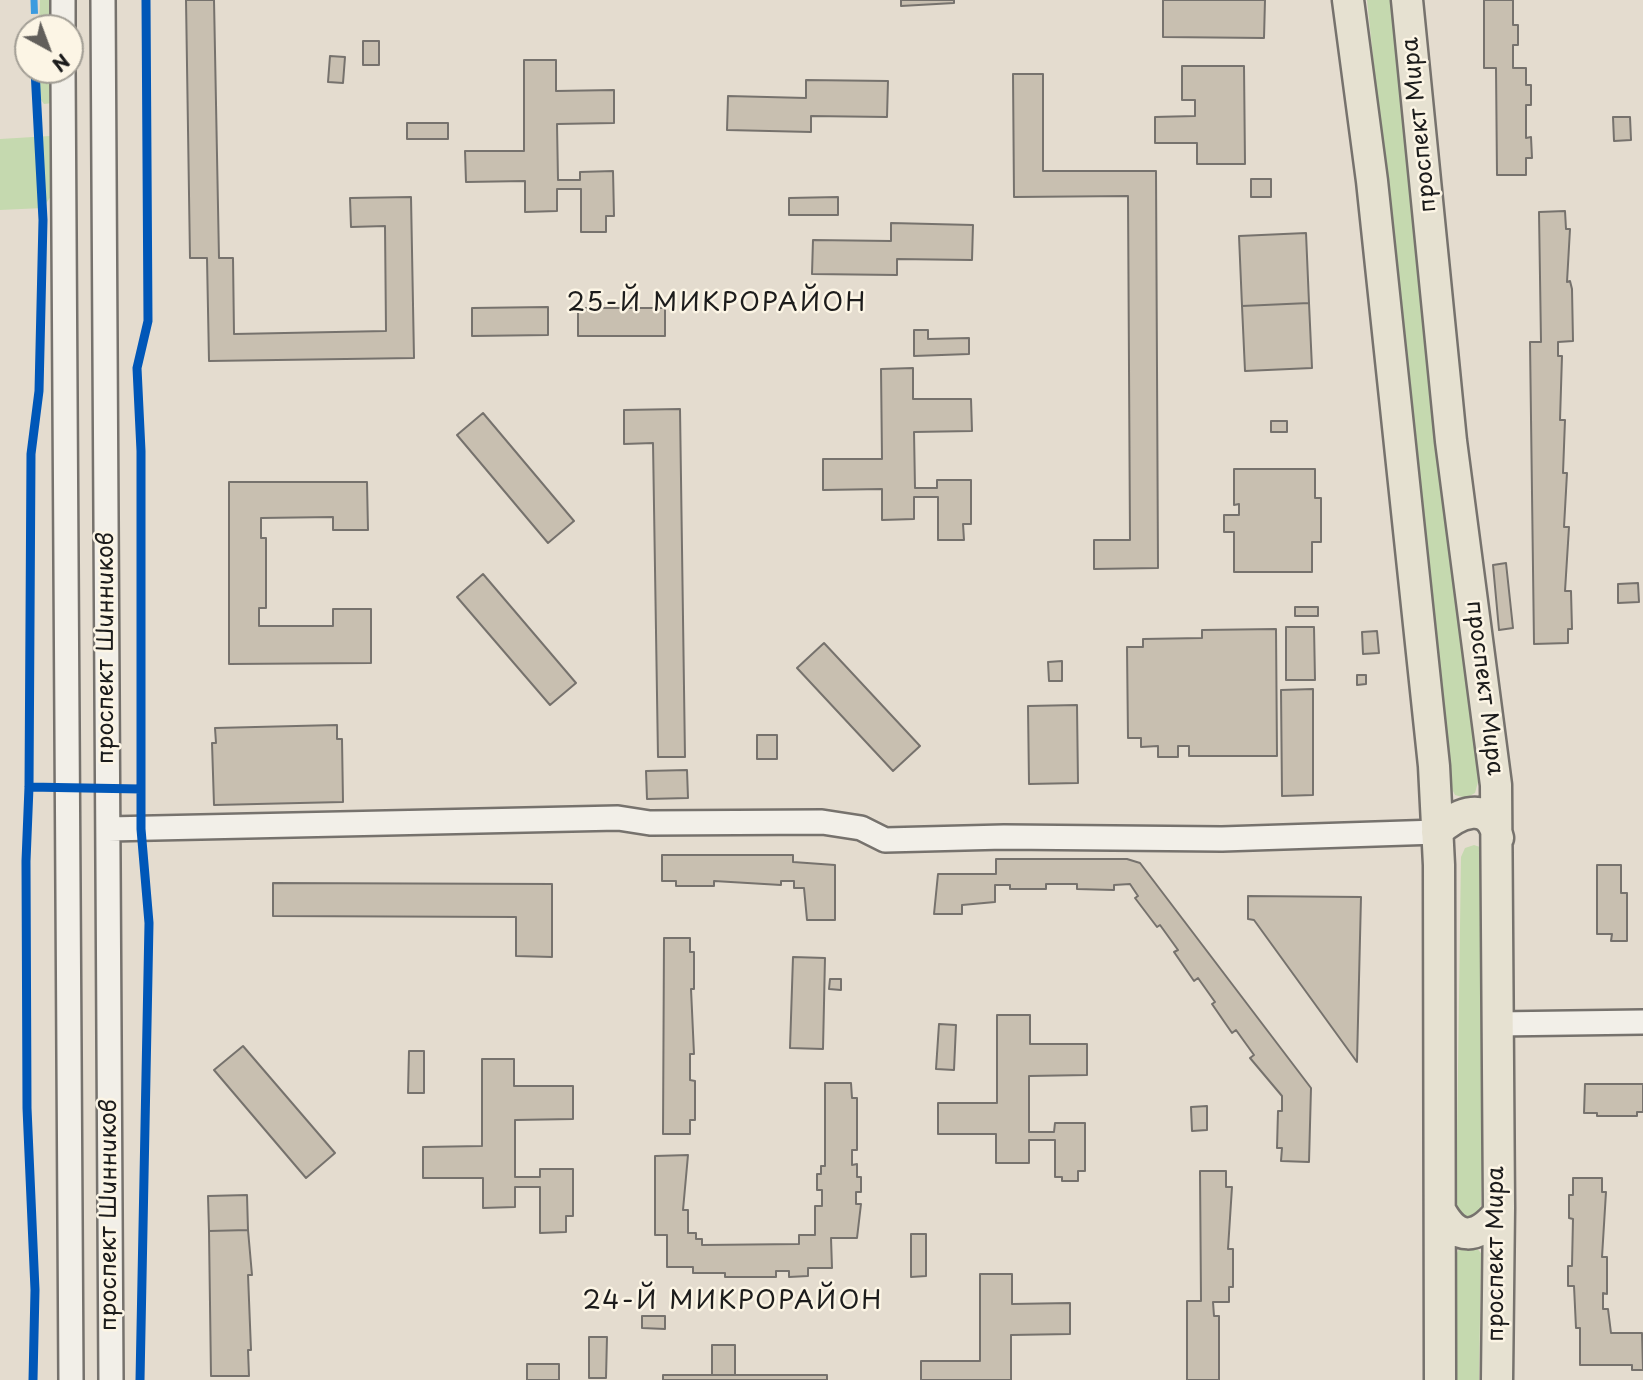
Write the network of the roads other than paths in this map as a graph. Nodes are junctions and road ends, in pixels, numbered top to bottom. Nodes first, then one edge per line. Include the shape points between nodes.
1 (103, 0) edge
2 (1348, 0) edge
3 (1407, 0) edge
4 (63, 84) edge
5 (108, 829) junction
6 (1437, 832) junction
7 (1498, 838) junction
8 (1643, 1022) edge
9 (1496, 1024) junction
10 (1440, 1210) junction
11 (1498, 1214) junction
12 (71, 1380) edge
13 (111, 1380) edge
14 (1440, 1380) edge
15 (1497, 1380) edge

1 - 5 street, проспект Шинников
2 - 6 main road via 1372,181 1434,766
3 - 7 main road, проспект Мира via 1451,441 1496,785
4 - 12 street, проспект Шинников
5 - 6 street via 618,818 650,823 822,822 861,828 885,840 1222,839
5 - 13 street, проспект Шинников
6 - 7 main road via 1453,817 1474,812 1489,819
6 - 10 main road
7 - 9 main road, проспект Мира
8 - 9 street
9 - 11 main road, проспект Мира
10 - 11 main road via 1449,1226 1463,1233 1479,1232
10 - 14 main road
11 - 15 main road, проспект Мира

